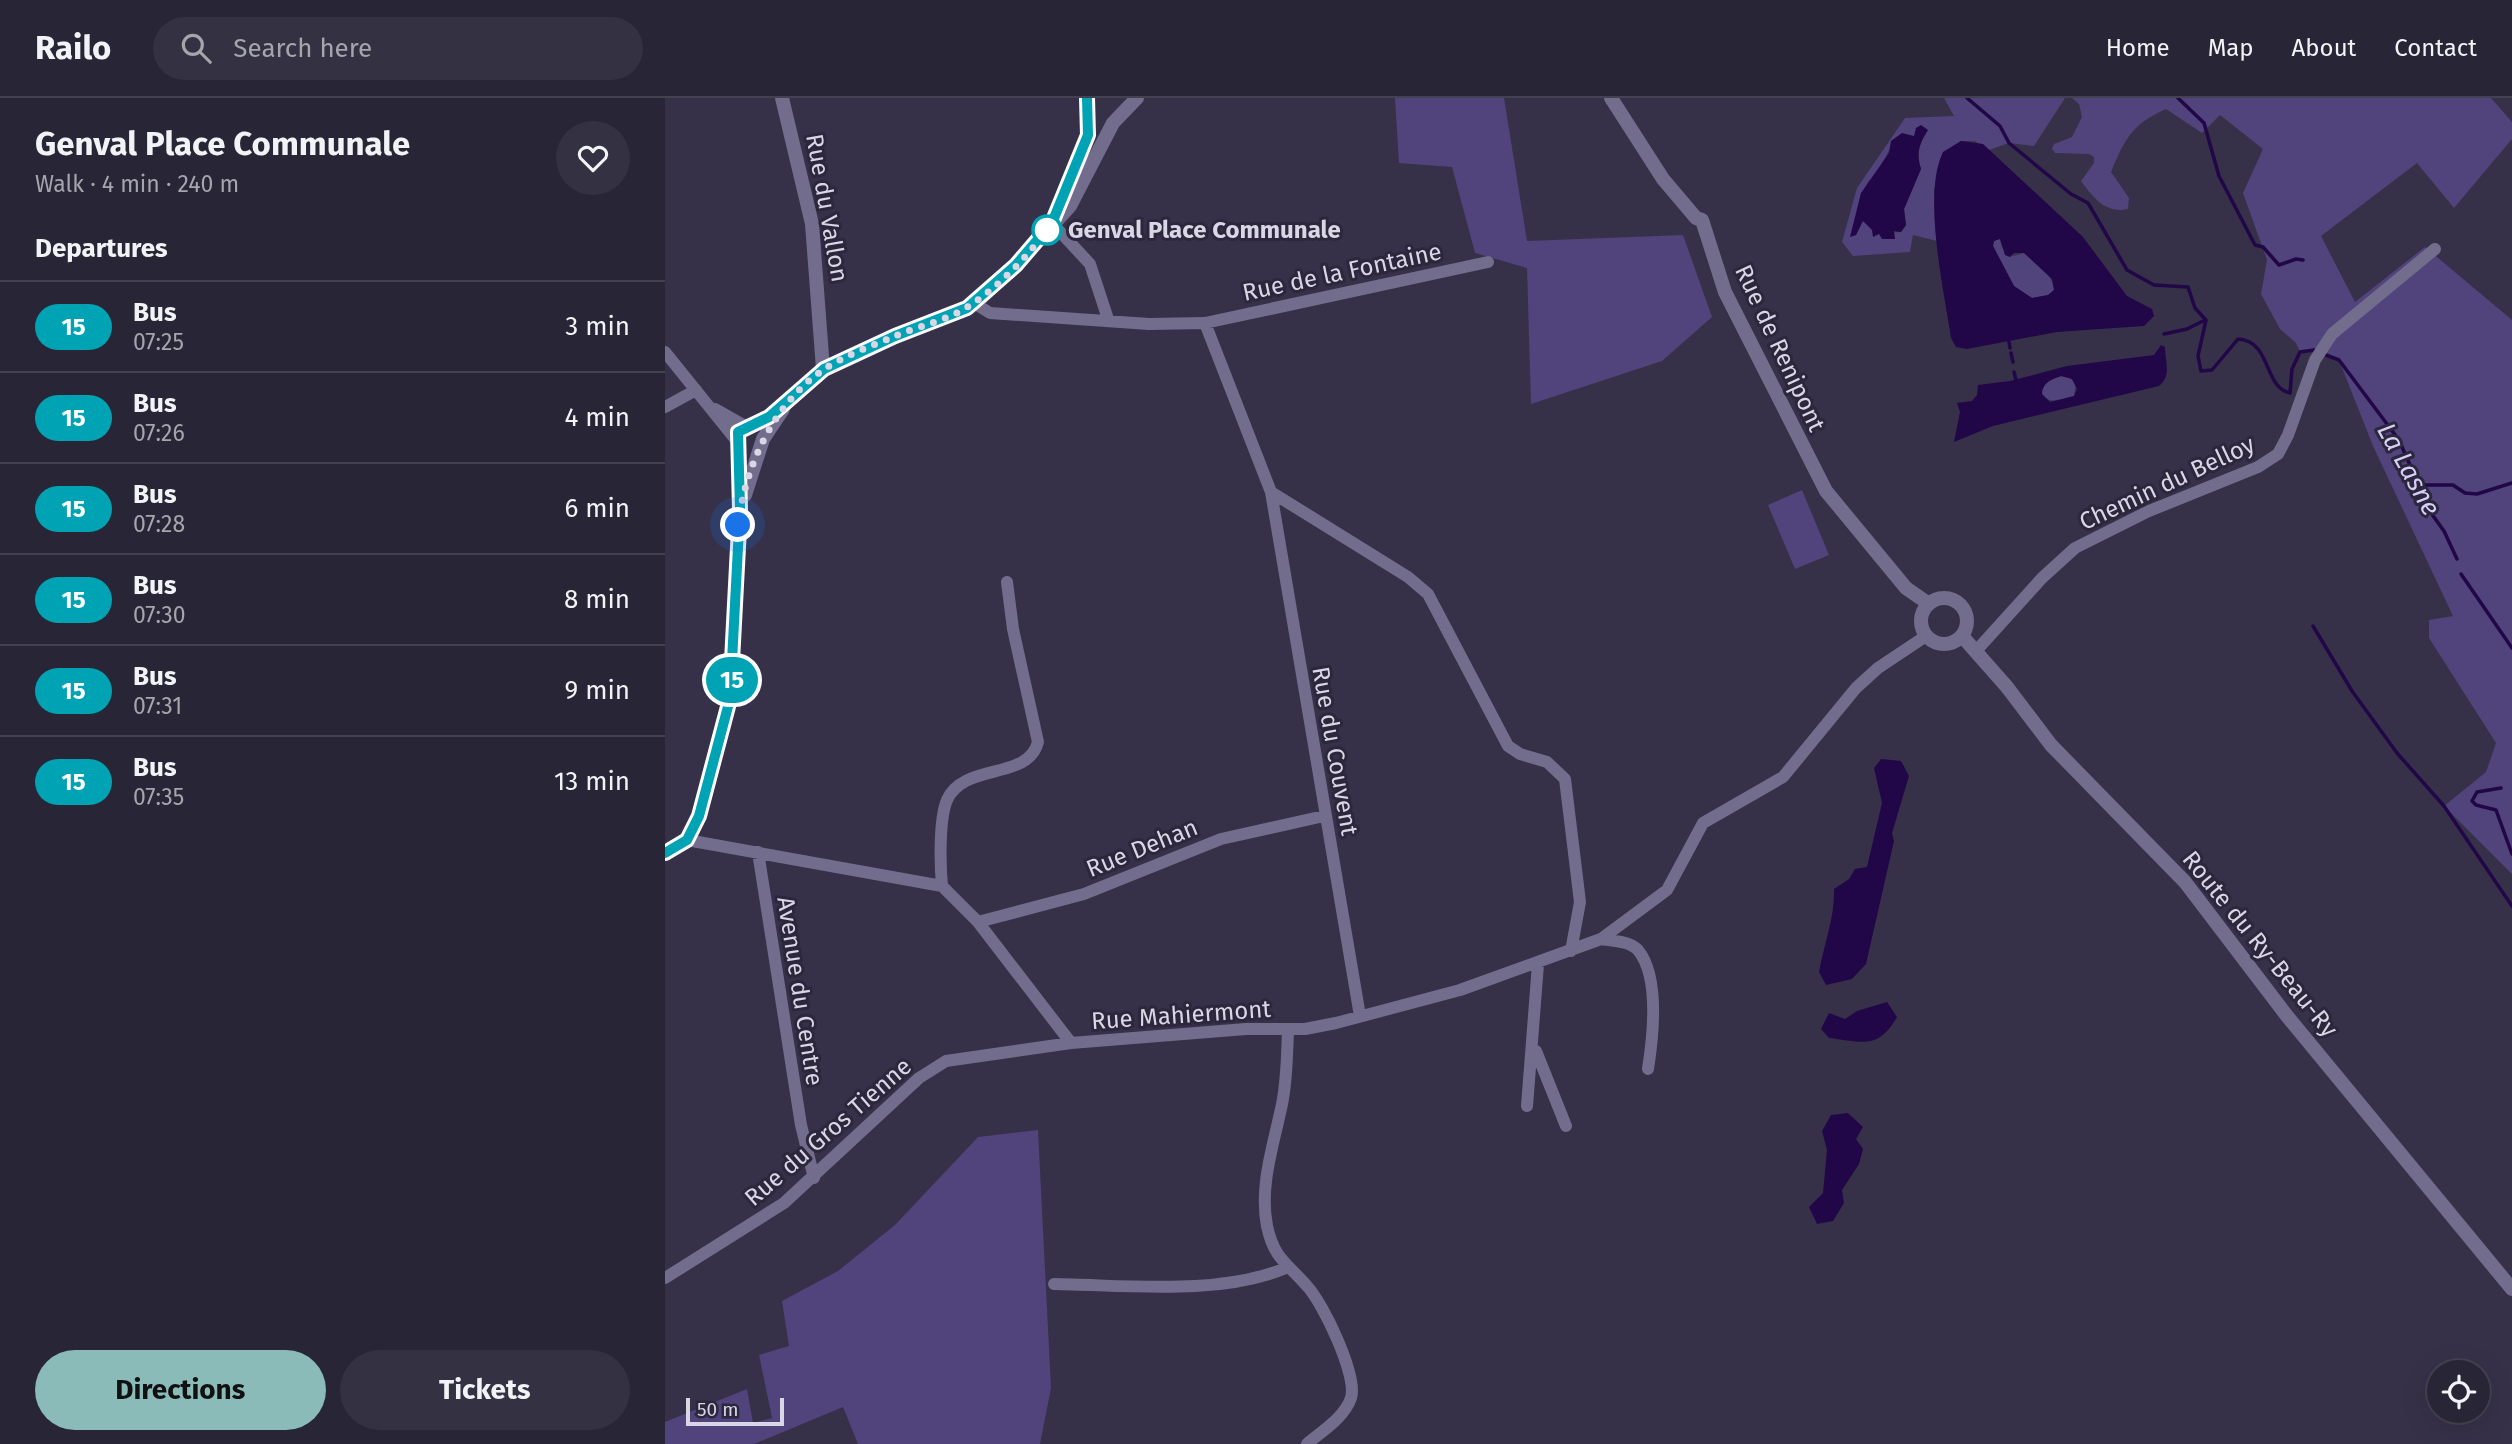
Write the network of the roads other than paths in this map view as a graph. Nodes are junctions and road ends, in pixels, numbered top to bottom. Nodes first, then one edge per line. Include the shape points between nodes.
1 (782, 98) edge
2 (1087, 98) edge
3 (1137, 98) edge
4 (1611, 98) edge
5 (1052, 223) junction
6 (2435, 248) dead end
7 (1489, 262) dead end
8 (974, 303) junction
9 (1108, 319) junction
10 (1205, 323) junction
11 (665, 352) edge
12 (824, 369) junction
13 (696, 390) junction
14 (786, 404) junction
15 (665, 407) edge
16 (712, 407) junction
17 (749, 426) junction
18 (762, 443) junction
19 (738, 444) junction
20 (1271, 492) junction
21 (740, 509) junction
22 (1007, 582) dead end
23 (1929, 604) junction
24 (1926, 636) junction
25 (1962, 636) junction
26 (1976, 650) junction
27 (1324, 816) junction
28 (687, 840) junction
29 (758, 852) junction
30 (665, 853) edge
31 (942, 886) junction
32 (978, 922) junction
33 (1601, 939) junction
34 (1571, 951) junction
35 (1538, 964) junction
36 (1360, 1016) junction
37 (1288, 1030) junction
38 (1071, 1043) junction
39 (1534, 1044) junction
40 (1648, 1069) dead end
41 (1527, 1106) dead end
42 (1566, 1126) dead end
43 (814, 1178) junction
44 (1286, 1268) junction
45 (665, 1278) edge
46 (1054, 1284) dead end
47 (2512, 1289) edge
48 (1307, 1444) edge

1 - 12 street, Rue du Vallon via 812,224
2 - 5 street via 1088,135
3 - 5 street via 1113,123 1070,206
4 - 23 street, Rue de Renipont via 1663,179 1702,220 1725,292 1826,491 1906,588
5 - 8 street via 1016,265
5 - 9 street via 1090,264
6 - 26 street, Chemin du Belloy via 2332,334 2315,360 2278,454 2075,548
7 - 10 street, Rue de la Fontaine
8 - 9 street, Rue de la Fontaine via 990,313
8 - 12 street
9 - 10 street, Rue de la Fontaine
10 - 20 street, Rue du Couvent
11 - 13 street
12 - 14 street
13 - 15 street
13 - 16 street
14 - 17 street
14 - 18 street
16 - 17 street
16 - 19 street
17 - 18 street via 760,430
17 - 19 street via 738,432
18 - 19 street via 748,453
18 - 21 street
19 - 21 street
20 - 27 street, Rue du Couvent
20 - 34 street via 1428,594 1508,746 1548,762 1565,779 1580,902
21 - 28 street via 730,699 699,816
22 - 31 street via 1038,742 1026,761 973,777 953,791 945,809
23 - 24 street via 1921,620
23 - 25 street via 1943,598 1958,602 1968,622
24 - 25 street via 1944,644
24 - 33 street, Rue Mahiermont via 1856,688 1783,777 1703,823 1667,890
25 - 26 street, Route du Ry-Beau-Ry
26 - 47 street, Route du Ry-Beau-Ry via 2051,745 2185,882 2287,1017
27 - 32 street, Rue Dehan via 1221,839 1084,894
27 - 36 street, Rue du Couvent
28 - 29 street
28 - 30 street
29 - 31 street
29 - 43 street, Avenue du Centre via 801,1125
31 - 32 street, Rue Mahiermont
32 - 38 street, Rue Mahiermont
33 - 34 street, Rue Mahiermont
33 - 40 street via 1630,944 1644,963 1655,1018
34 - 35 street, Rue Mahiermont
35 - 36 street, Rue Mahiermont via 1415,1004
35 - 39 street
36 - 37 street, Rue Mahiermont
37 - 38 street, Rue Mahiermont via 1246,1029
37 - 44 street via 1286,1080 1265,1202 1271,1240
38 - 43 street, Rue du Gros Tienne via 939,1064
39 - 41 street
39 - 42 street
43 - 45 street, Rue du Gros Tienne via 751,1226
44 - 46 street via 1259,1277 1175,1287
44 - 48 street via 1309,1287 1339,1345 1353,1388 1344,1411

